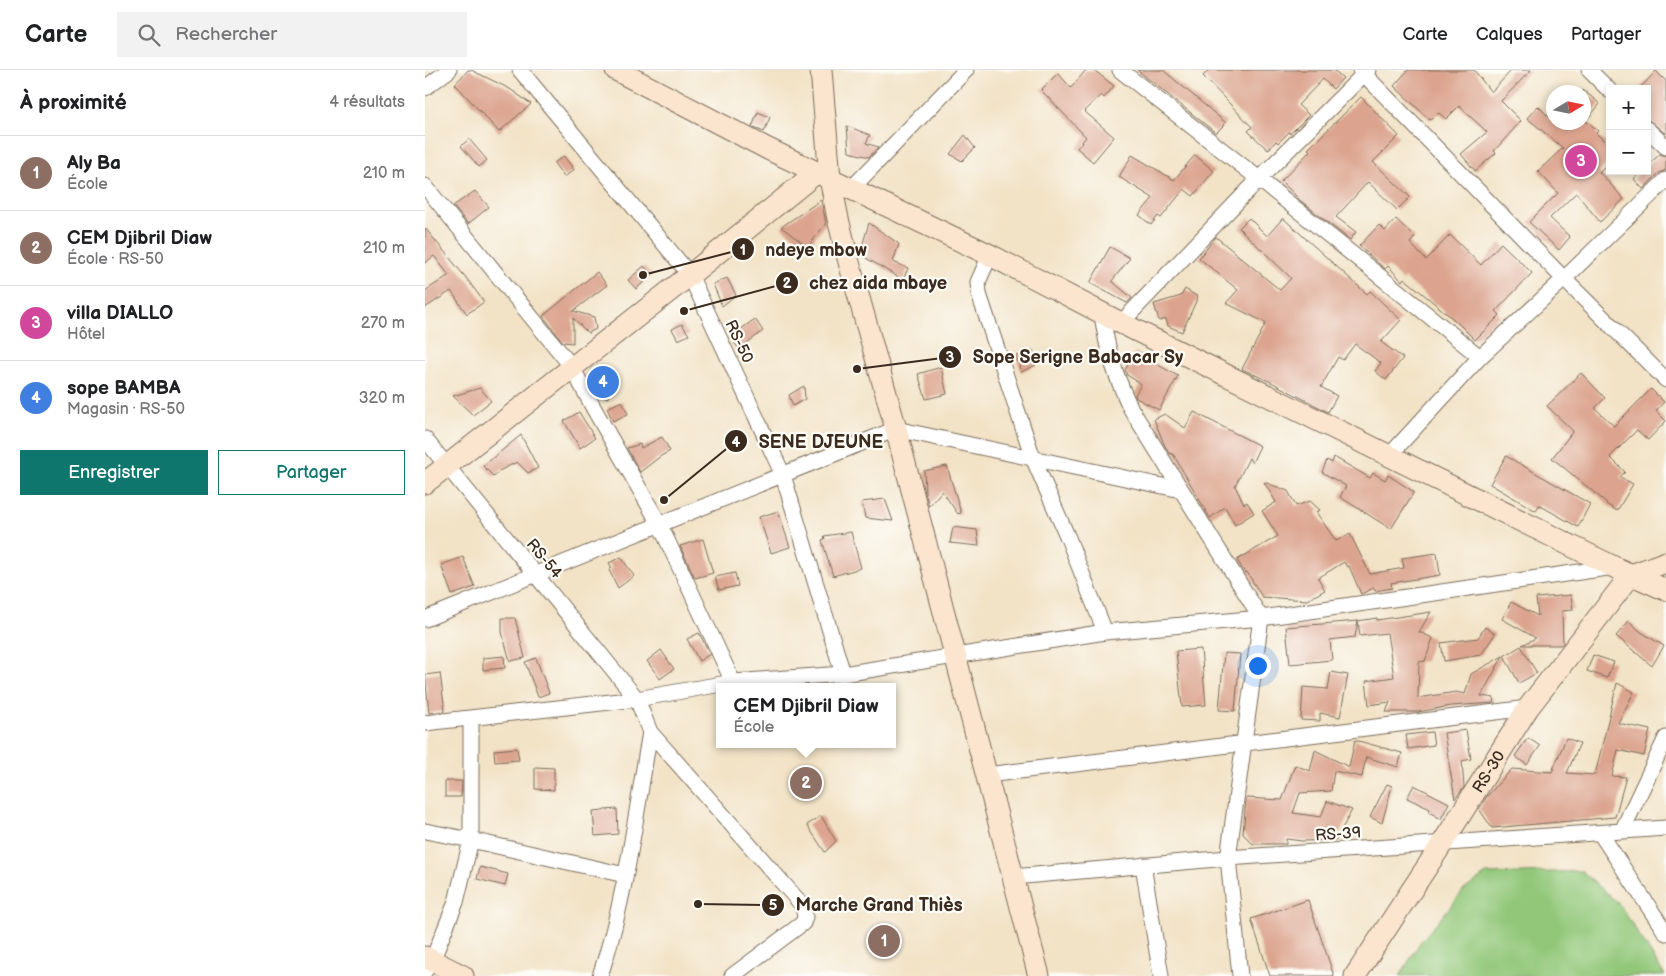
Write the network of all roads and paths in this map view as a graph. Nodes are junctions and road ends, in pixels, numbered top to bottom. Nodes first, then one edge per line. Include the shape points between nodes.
1 (449, 70) edge
2 (520, 70) edge
3 (616, 70) edge
4 (821, 70) edge
5 (966, 70) edge
6 (1120, 70) edge
7 (1589, 70) edge
8 (1364, 71) edge
9 (1606, 87) edge
10 (425, 88) edge
11 (1648, 130) edge
12 (1666, 147) edge
13 (823, 175) junction
14 (1259, 179) junction
15 (1666, 180) edge
16 (425, 186) edge
17 (851, 189) junction
18 (990, 255) junction
19 (690, 275) junction
20 (1564, 279) junction
21 (1102, 314) junction
22 (1121, 323) junction
23 (1480, 357) junction
24 (572, 367) junction
25 (1666, 380) edge
26 (896, 429) junction
27 (425, 439) edge
28 (1389, 456) junction
29 (1033, 458) junction
30 (446, 467) junction
31 (783, 475) junction
32 (425, 483) edge
33 (1181, 490) junction
34 (660, 525) junction
35 (1666, 562) edge
36 (1623, 571) junction
37 (536, 574) junction
38 (1666, 590) edge
39 (1261, 618) junction
40 (425, 619) edge
41 (1105, 632) junction
42 (956, 657) junction
43 (843, 674) junction
44 (733, 682) junction
45 (727, 683) edge
46 (716, 685) edge
47 (637, 699) junction
48 (1528, 708) junction
49 (471, 718) junction
50 (425, 723) edge
51 (651, 732) junction
52 (1666, 738) edge
53 (1243, 743) junction
54 (987, 775) junction
55 (1666, 828) edge
56 (425, 831) edge
57 (1622, 831) junction
58 (1600, 833) junction
59 (471, 840) junction
60 (1442, 844) junction
61 (1228, 858) junction
62 (1143, 865) junction
63 (625, 875) junction
64 (1013, 877) junction
65 (1666, 933) edge
66 (427, 963) edge
67 (463, 976) edge
68 (599, 976) edge
69 (732, 976) edge
70 (1039, 976) edge
71 (1161, 976) edge
72 (1240, 976) edge
73 (1355, 976) edge

1 - 10 street
2 - 19 street, RS-50
3 - 13 street
4 - 13 street
5 - 17 street
6 - 14 street
7 - 9 street
8 - 14 street
8 - 20 street
11 - 12 street
13 - 17 street
13 - 19 street
13 - 26 street
14 - 22 street
14 - 23 street
15 - 20 street
16 - 24 street
17 - 18 street
18 - 21 street
18 - 29 street via 978,282 979,294
19 - 24 street
19 - 31 street, RS-50
20 - 23 street
20 - 25 street
21 - 22 street
21 - 33 street via 1117,378 1131,409
22 - 28 street
23 - 28 street
24 - 30 street
24 - 34 street
26 - 29 street
26 - 31 street
26 - 42 street
27 - 30 street, RS-54
28 - 36 street
29 - 33 street
29 - 41 street
30 - 32 street
30 - 37 street, RS-54
31 - 34 street
31 - 43 street, RS-50
33 - 39 street
34 - 37 street
34 - 44 street
35 - 36 street
36 - 38 street
36 - 39 street
36 - 48 street, RS-30
37 - 40 street
37 - 47 street, RS-54
39 - 41 street
39 - 53 street
41 - 42 street
42 - 43 street
42 - 54 street
43 - 44 street
44 - 45 street
46 - 47 street
47 - 49 street
47 - 51 street, RS-54
48 - 53 street
48 - 60 street, RS-30
49 - 50 street
49 - 59 street
51 - 63 street
51 - 69 street, RS-54 via 803,906 803,923
52 - 57 street
53 - 54 street
53 - 61 street
54 - 64 street
55 - 57 street, RS-39
56 - 59 street
57 - 58 street, RS-39
58 - 60 street, RS-39
58 - 65 street
59 - 63 street
59 - 66 street via 456,902
60 - 61 street, RS-39
60 - 73 street, RS-30
61 - 62 street, RS-39
61 - 72 street
62 - 64 street, RS-39
62 - 71 street
63 - 68 street via 611,943
64 - 70 street
66 - 67 street

